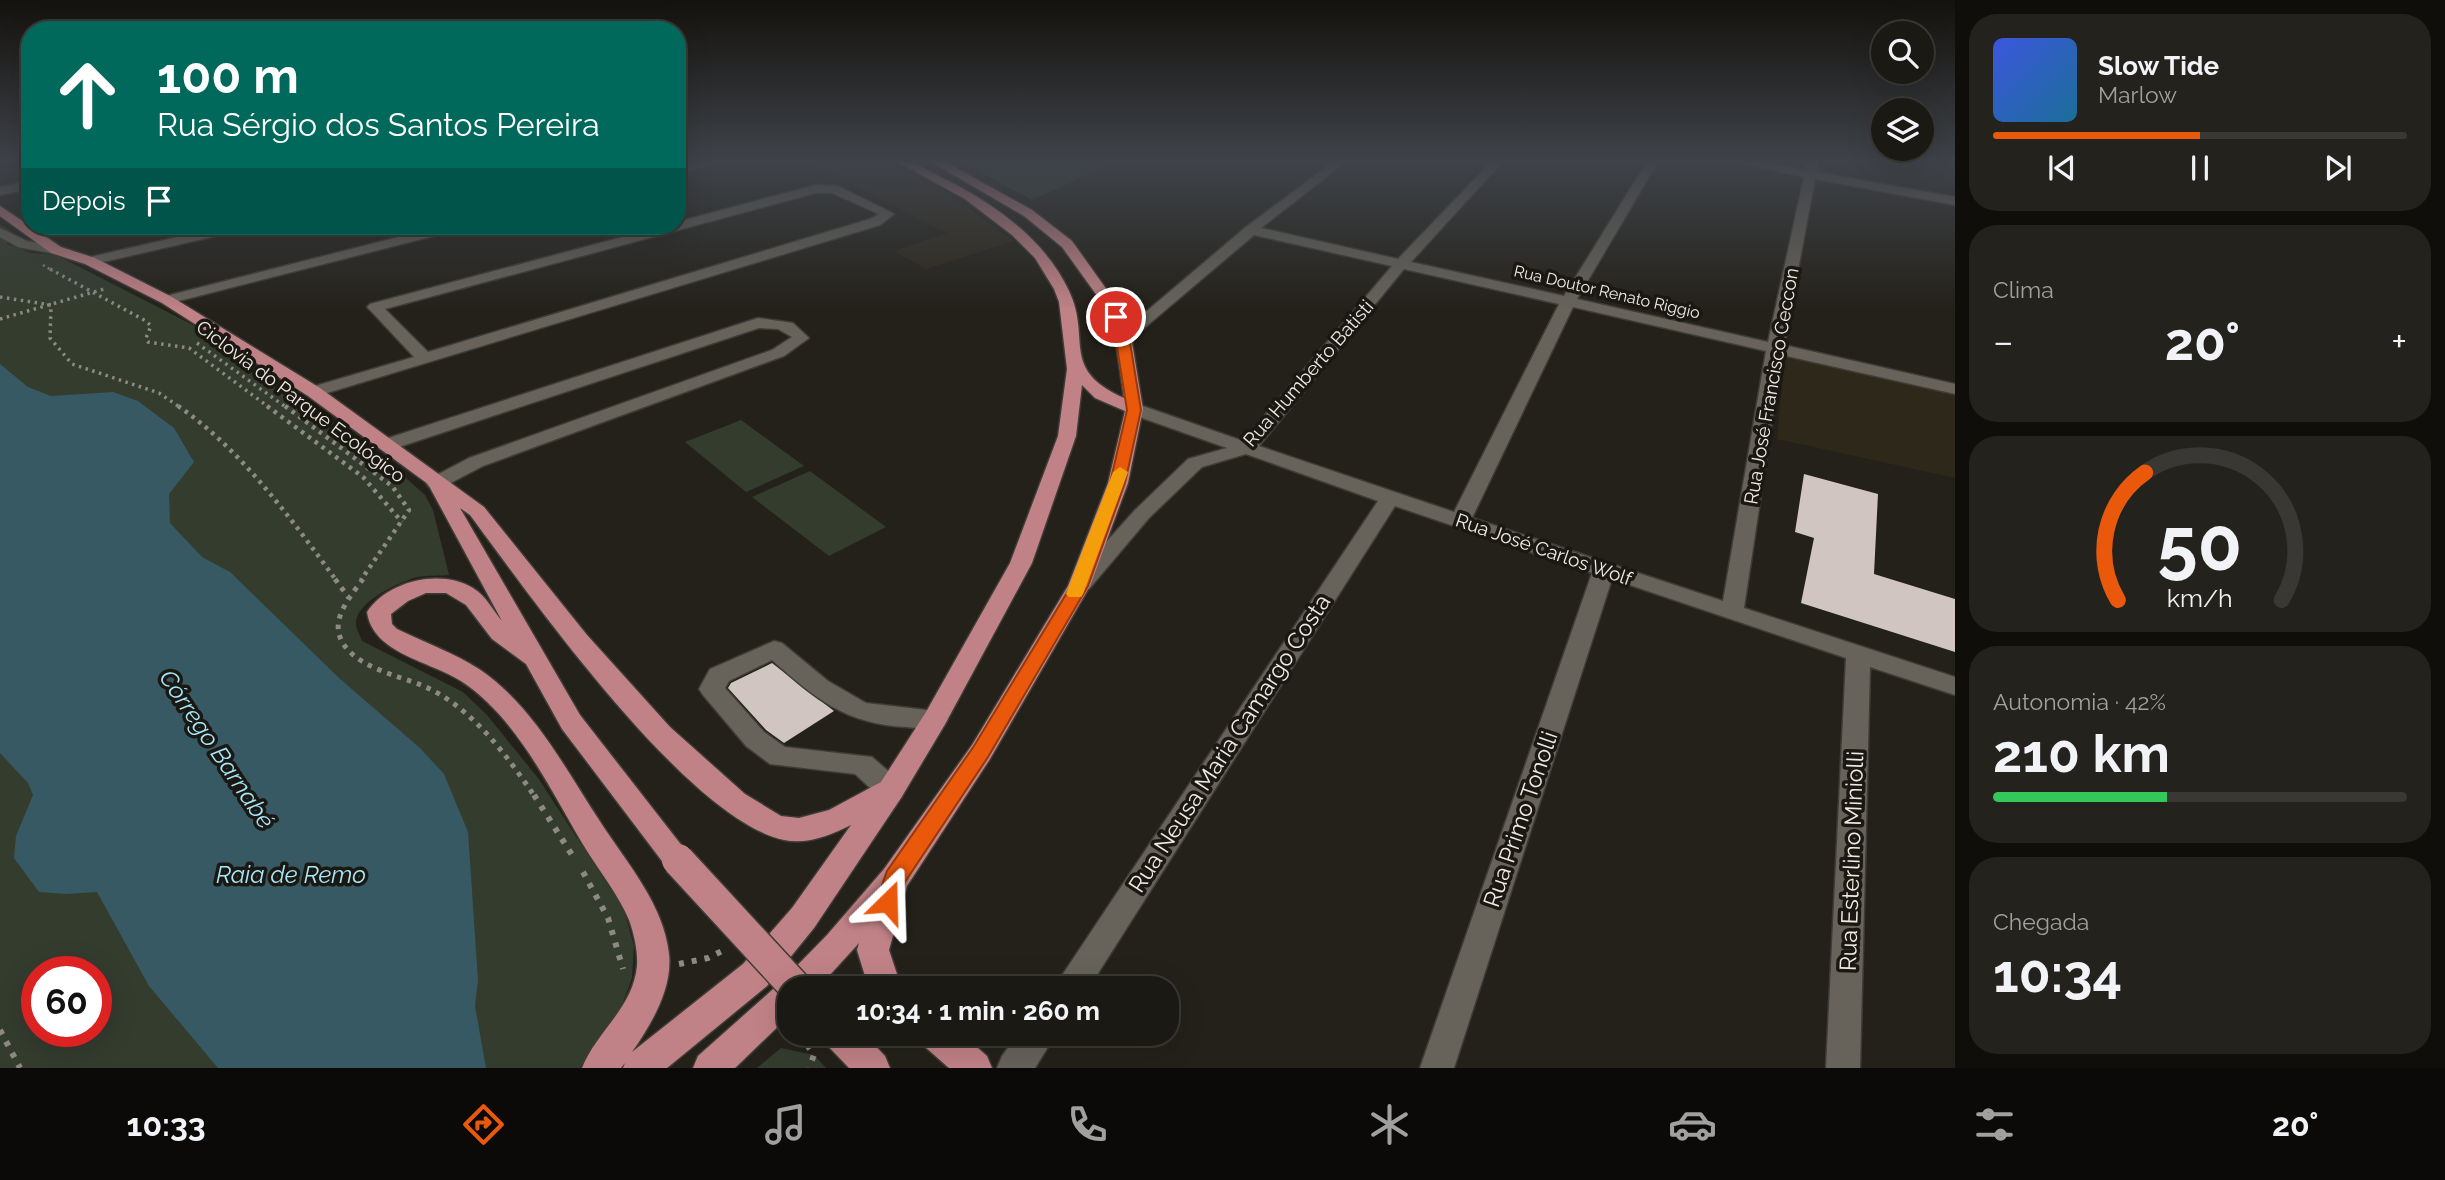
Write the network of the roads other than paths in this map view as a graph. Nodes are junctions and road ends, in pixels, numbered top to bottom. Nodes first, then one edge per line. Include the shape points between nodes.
1 (0, 210) edge
2 (738, 210) edge
3 (879, 210) edge
4 (985, 210) edge
5 (1023, 210) edge
6 (1277, 210) edge
7 (1452, 210) edge
8 (1624, 210) edge
9 (1803, 210) edge
10 (21, 223) edge
11 (686, 224) edge
12 (1251, 230) junction
13 (0, 232) edge
14 (37, 235) edge
15 (204, 235) edge
16 (421, 235) edge
17 (644, 235) edge
18 (56, 250) junction
19 (90, 261) junction
20 (1401, 264) junction
21 (167, 300) junction
22 (1568, 301) junction
23 (1123, 338) junction
24 (1775, 348) junction
25 (425, 359) junction
26 (1075, 369) junction
27 (1955, 389) edge
28 (314, 392) junction
29 (1134, 410) junction
30 (389, 444) junction
31 (1247, 448) junction
32 (436, 483) junction
33 (1390, 498) junction
34 (1461, 521) junction
35 (1604, 569) junction
36 (1079, 586) junction
37 (1732, 612) junction
38 (1858, 655) junction
39 (536, 659) junction
40 (1955, 686) edge
41 (935, 719) junction
42 (891, 790) junction
43 (895, 878) junction
44 (784, 976) edge
45 (808, 976) edge
46 (882, 976) edge
47 (1077, 976) edge
48 (777, 1005) edge
49 (950, 1046) edge
50 (1030, 1046) edge
51 (599, 1068) edge
52 (640, 1068) edge
53 (710, 1068) edge
54 (975, 1068) edge
55 (1014, 1068) edge
56 (1437, 1068) edge
57 (1843, 1068) edge

1 - 10 main road
2 - 11 street
3 - 25 street via 888,214 884,219
4 - 26 main road via 1017,232 1062,289
5 - 23 main road via 1067,244 1110,304
6 - 12 street
7 - 20 street, Rua Humberto Batisti
8 - 22 street
9 - 24 street, Rua José Francisco Ceccon
12 - 20 street, Rua Doutor Renato Riggio
12 - 23 street
13 - 18 street via 23,244
14 - 18 main road
15 - 19 street
16 - 21 street
17 - 25 street via 375,307
18 - 19 main road
19 - 21 main road
20 - 22 street, Rua Doutor Renato Riggio
20 - 31 street, Rua Humberto Batisti
21 - 28 main road
22 - 24 street, Rua Doutor Renato Riggio
22 - 34 street
23 - 29 main road
24 - 27 street, Rua Doutor Renato Riggio
24 - 37 street, Rua José Francisco Ceccon
25 - 28 street
26 - 29 main road via 1101,394
26 - 41 main road via 1067,436 1043,508 1021,563
28 - 30 main road
29 - 31 street, Rua José Carlos Wolf
29 - 36 main road via 1118,483
30 - 32 main road
30 - 32 street via 758,323 778,323 795,329 802,338 778,353 476,462
31 - 33 street, Rua José Carlos Wolf
31 - 36 street, Rua Humberto Batisti via 1195,463 1142,514
32 - 39 main road
32 - 42 main road via 477,510 575,638 648,722 748,812 785,829 804,829 826,823
33 - 34 street, Rua José Carlos Wolf
33 - 47 street, Rua Neusa Maria Camargo Costa
34 - 35 street, Rua José Carlos Wolf
35 - 37 street, Rua José Carlos Wolf
35 - 56 street, Rua Primo Tonolli
36 - 43 main road, Rua Humberto Batisti via 981,752
37 - 38 street, Rua José Carlos Wolf
38 - 40 street, Rua José Carlos Wolf
38 - 57 street, Rua Esterlino Miniolli
39 - 44 main road, bridge via 571,722 678,860
39 - 51 main road via 515,648 475,600 460,590 443,585 407,590 379,612 381,626 389,635 470,675 505,705 536,745 641,911 651,939 653,969 634,1019
41 - 42 main road
41 - 42 street via 851,708 774,649 719,675 712,689 755,739 779,757 862,764
42 - 52 main road via 803,918 755,975
43 - 45 main road
43 - 46 main road via 873,950
48 - 53 main road
49 - 54 main road
50 - 55 street

